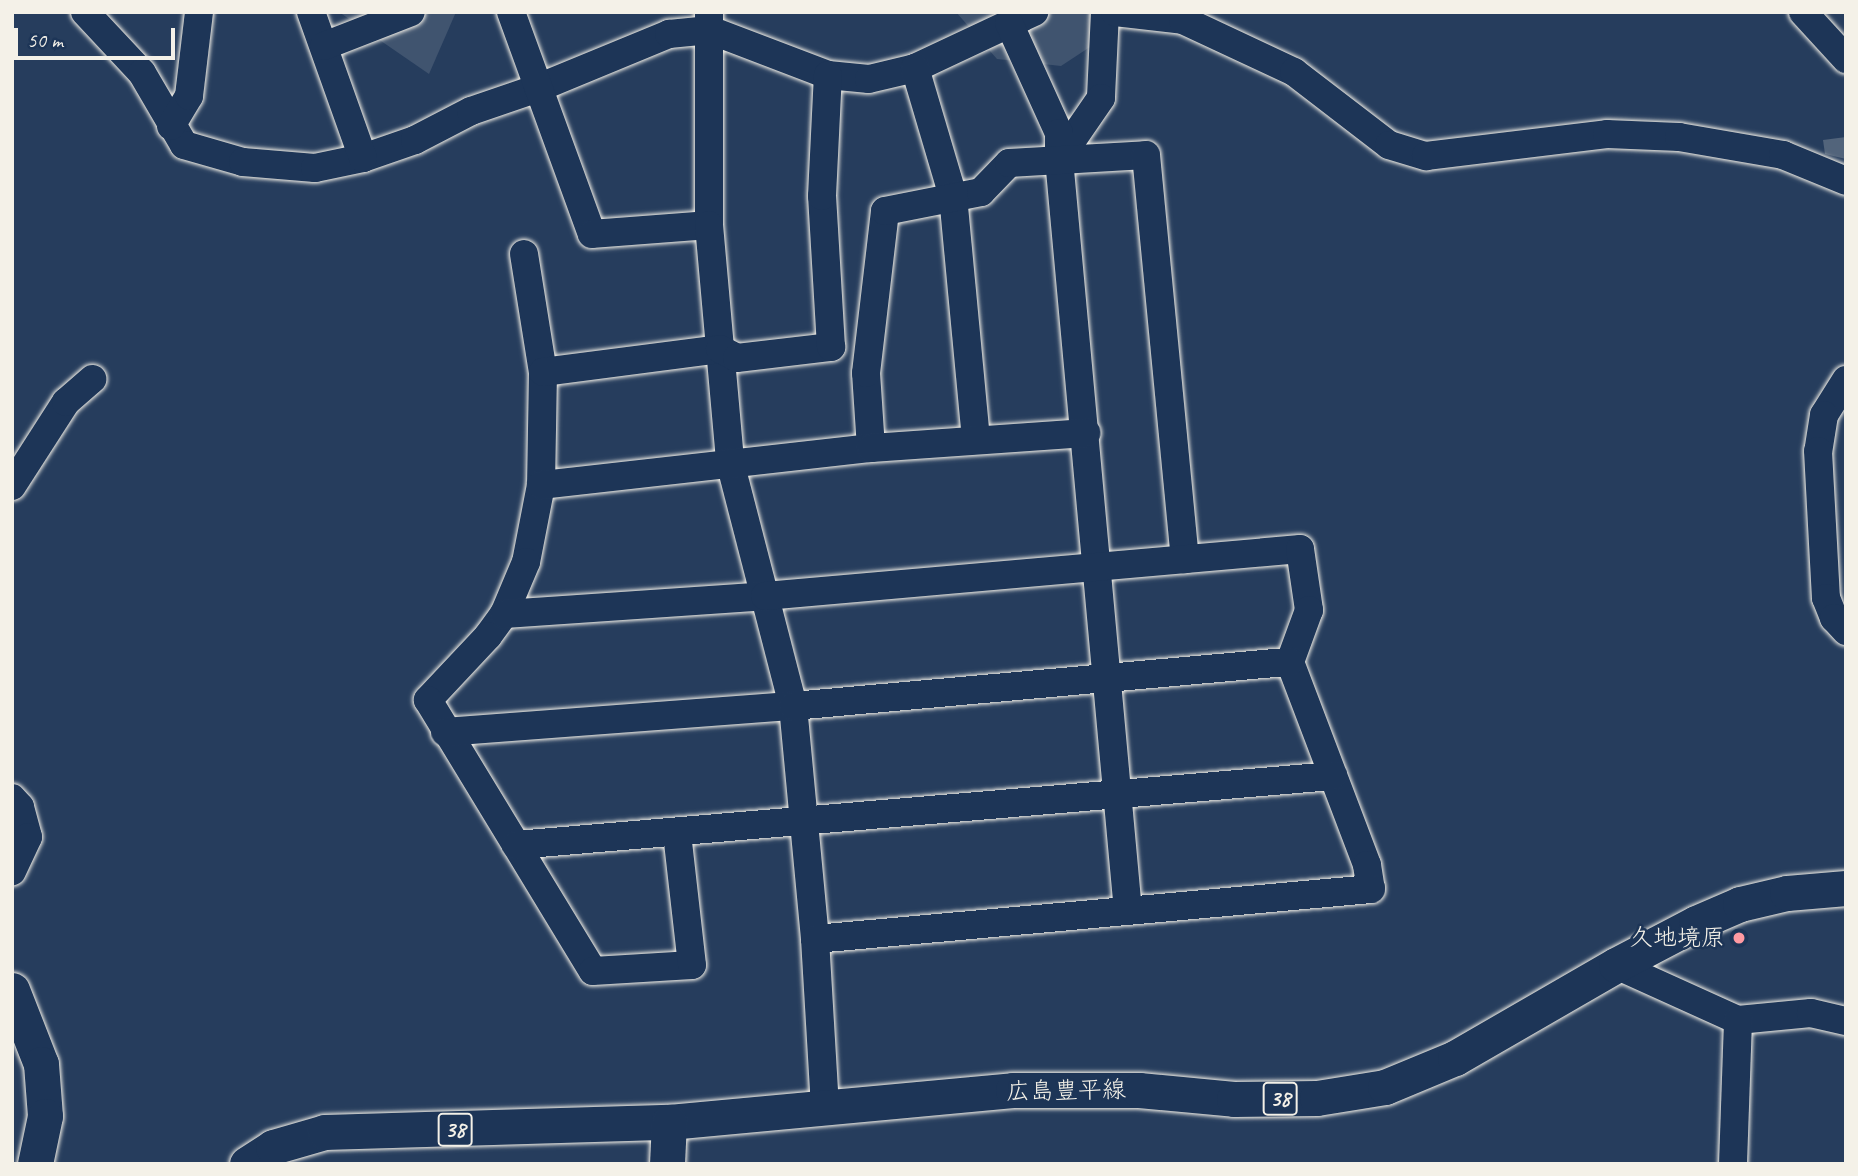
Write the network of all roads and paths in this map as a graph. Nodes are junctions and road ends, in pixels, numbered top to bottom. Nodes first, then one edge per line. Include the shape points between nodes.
1 (85, 12) edge
2 (199, 12) edge
3 (311, 12) edge
4 (411, 12) edge
5 (511, 12) edge
6 (1105, 12) edge
7 (1115, 12) edge
8 (1803, 12) edge
9 (1184, 16) edge
10 (1022, 17) edge
11 (709, 21) edge
12 (324, 46) junction
13 (1846, 59) edge
14 (915, 68) junction
15 (828, 75) junction
16 (538, 88) junction
17 (171, 126) junction
18 (363, 158) junction
19 (1059, 159) junction
20 (1846, 181) edge
21 (953, 196) junction
22 (709, 225) junction
23 (524, 254) dead end
24 (720, 349) junction
25 (543, 372) junction
26 (92, 379) dead end
27 (1846, 380) edge
28 (1086, 433) junction
29 (976, 440) junction
30 (871, 448) junction
31 (730, 462) junction
32 (541, 485) junction
33 (12, 486) edge
34 (1185, 559) junction
35 (1097, 566) junction
36 (765, 596) junction
37 (504, 614) junction
38 (1846, 631) edge
39 (1290, 662) junction
40 (1107, 678) junction
41 (793, 706) junction
42 (445, 732) junction
43 (1334, 776) junction
44 (1118, 795) junction
45 (12, 798) edge
46 (802, 823) junction
47 (677, 833) junction
48 (516, 845) junction
49 (12, 872) edge
50 (1846, 888) edge
51 (1128, 911) junction
52 (814, 939) junction
53 (1616, 965) junction
54 (12, 990) edge
55 (1738, 1020) junction
56 (1846, 1021) edge
57 (825, 1108) junction
58 (669, 1122) junction
59 (35, 1164) edge
60 (247, 1164) edge
61 (667, 1164) edge
62 (1733, 1164) edge

1 - 17 street via 142,73
2 - 17 street via 189,96
3 - 12 street
4 - 12 street
5 - 16 street
6 - 19 street via 1101,98
7 - 9 street
8 - 13 street
9 - 20 street via 1294,72 1389,145 1426,156 1607,134 1679,137 1783,155
10 - 14 street
10 - 19 street via 1059,133
11 - 15 street
11 - 16 street
11 - 22 street
12 - 18 street
14 - 15 street via 869,79
14 - 21 street
15 - 24 street via 821,197 831,347 737,358
16 - 18 street via 471,111 415,140
16 - 22 street via 592,234
17 - 18 street via 184,145 243,162 315,167
19 - 21 street via 1009,163 981,192
19 - 28 street
19 - 34 street via 1146,155
21 - 29 street
21 - 30 street via 885,211 866,373
22 - 24 street
23 - 25 street
24 - 25 street
24 - 31 street
25 - 32 street
26 - 33 street via 66,401
27 - 38 street via 1824,415 1818,452 1826,598 1834,618
28 - 29 street
28 - 35 street
29 - 30 street
30 - 31 street
31 - 32 street
31 - 36 street
32 - 37 street via 526,562
34 - 35 street
34 - 39 street via 1300,549 1309,610
35 - 36 street
35 - 40 street
36 - 37 street
36 - 41 street
37 - 42 street via 428,700
39 - 40 street
39 - 43 street
40 - 41 street
40 - 44 street
41 - 42 street
41 - 46 street
42 - 48 street
43 - 44 street
43 - 51 street via 1367,865 1371,889
44 - 46 street
44 - 51 street
45 - 49 street via 20,807 28,837
46 - 47 street
46 - 52 street
47 - 48 street
47 - 48 street via 692,965 593,971
50 - 53 main road, 広島豊平線 / 38 via 1787,893 1740,904
51 - 52 street
52 - 57 street
53 - 55 street
53 - 57 main road, 広島豊平線 / 38 via 1455,1058 1385,1087 1317,1098 1234,1099 1139,1090 1013,1090
54 - 59 main road via 41,1064 45,1116
55 - 56 street via 1811,1013
55 - 62 street
57 - 58 main road, 広島豊平線 / 38
58 - 60 main road, 広島豊平線 / 38 via 325,1132 273,1146
58 - 61 main road

